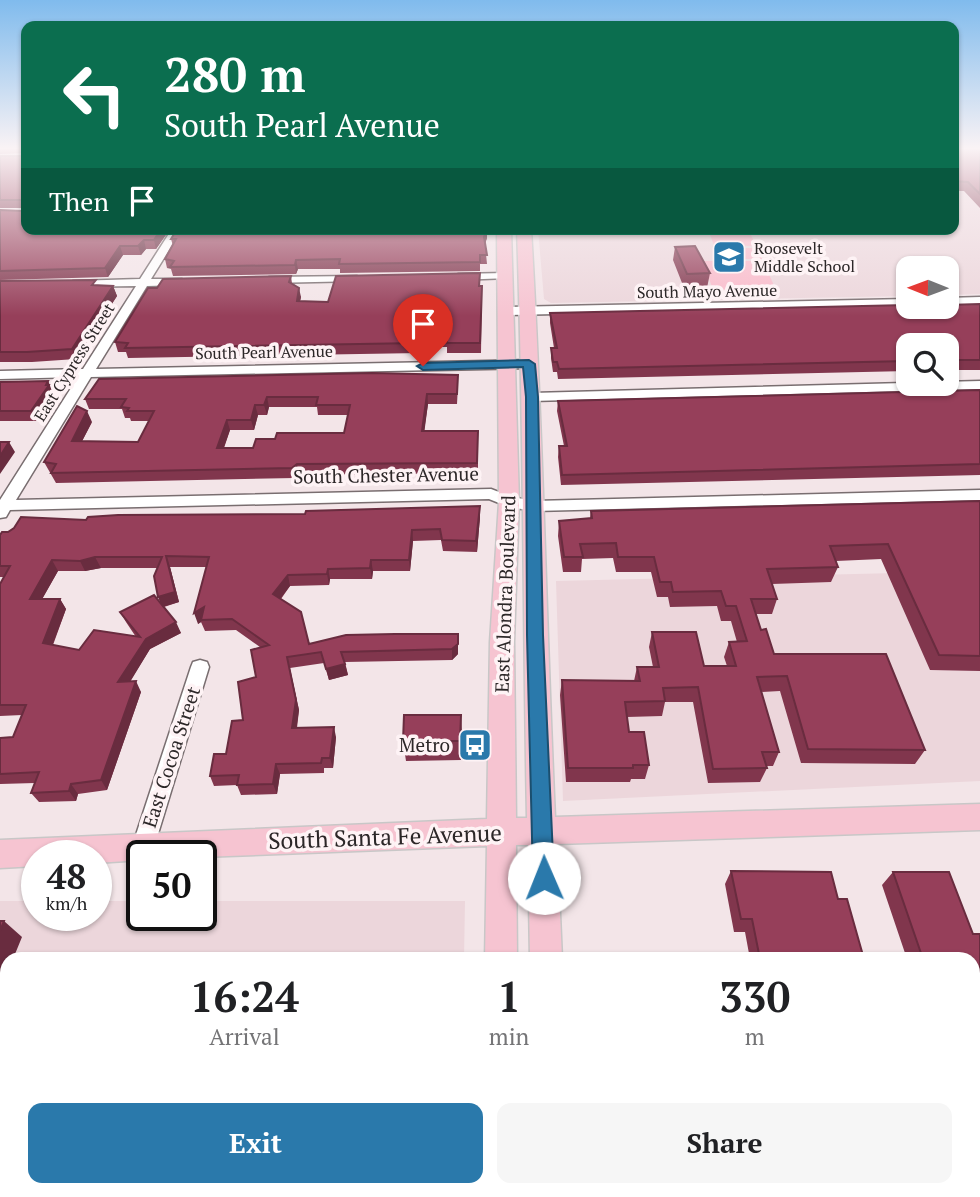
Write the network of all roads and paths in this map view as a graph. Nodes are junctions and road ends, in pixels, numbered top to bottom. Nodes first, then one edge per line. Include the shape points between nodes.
1 (173, 235) edge
2 (504, 235) edge
3 (524, 235) edge
4 (505, 276) junction
5 (450, 277) edge
6 (367, 279) edge
7 (201, 281) edge
8 (256, 281) edge
9 (145, 282) junction
10 (66, 284) edge
11 (980, 301) edge
12 (959, 302) edge
13 (896, 303) edge
14 (506, 311) junction
15 (527, 311) junction
16 (507, 364) junction
17 (529, 364) junction
18 (88, 373) junction
19 (0, 375) edge
20 (980, 385) edge
21 (532, 397) junction
22 (980, 495) edge
23 (521, 504) junction
24 (2, 508) edge
25 (200, 667) dead end
26 (980, 817) edge
27 (543, 832) junction
28 (500, 834) junction
29 (145, 840) edge
30 (217, 843) edge
31 (126, 848) edge
32 (0, 854) edge
33 (501, 952) edge
34 (546, 952) edge

1 - 9 street, East Cypress Street
2 - 4 main road, East Alondra Boulevard
3 - 15 main road, East Alondra Boulevard
4 - 5 street
4 - 14 main road, East Alondra Boulevard
6 - 8 street
7 - 9 street
9 - 10 street
9 - 18 street, East Cypress Street
11 - 12 street
13 - 15 street, South Mayo Avenue
14 - 15 street, South Mayo Avenue
14 - 16 main road, East Alondra Boulevard
15 - 17 main road, East Alondra Boulevard
16 - 17 street, South Pearl Avenue
16 - 18 street, South Pearl Avenue
16 - 23 main road, East Alondra Boulevard
17 - 21 main road, East Alondra Boulevard
18 - 19 street, South Pearl Avenue
18 - 24 street, East Cypress Street
20 - 21 street
21 - 23 main road, East Alondra Boulevard
22 - 23 street, South Chester Avenue
23 - 24 street, South Chester Avenue via 491,494
23 - 27 main road, East Alondra Boulevard via 535,623
23 - 28 main road, East Alondra Boulevard via 502,642
25 - 29 street, East Cocoa Street
26 - 27 main road, South Santa Fe Avenue
27 - 28 main road, South Santa Fe Avenue
27 - 34 main road, East Alondra Boulevard
28 - 30 main road, South Santa Fe Avenue
28 - 33 main road, East Alondra Boulevard
31 - 32 main road, South Santa Fe Avenue

